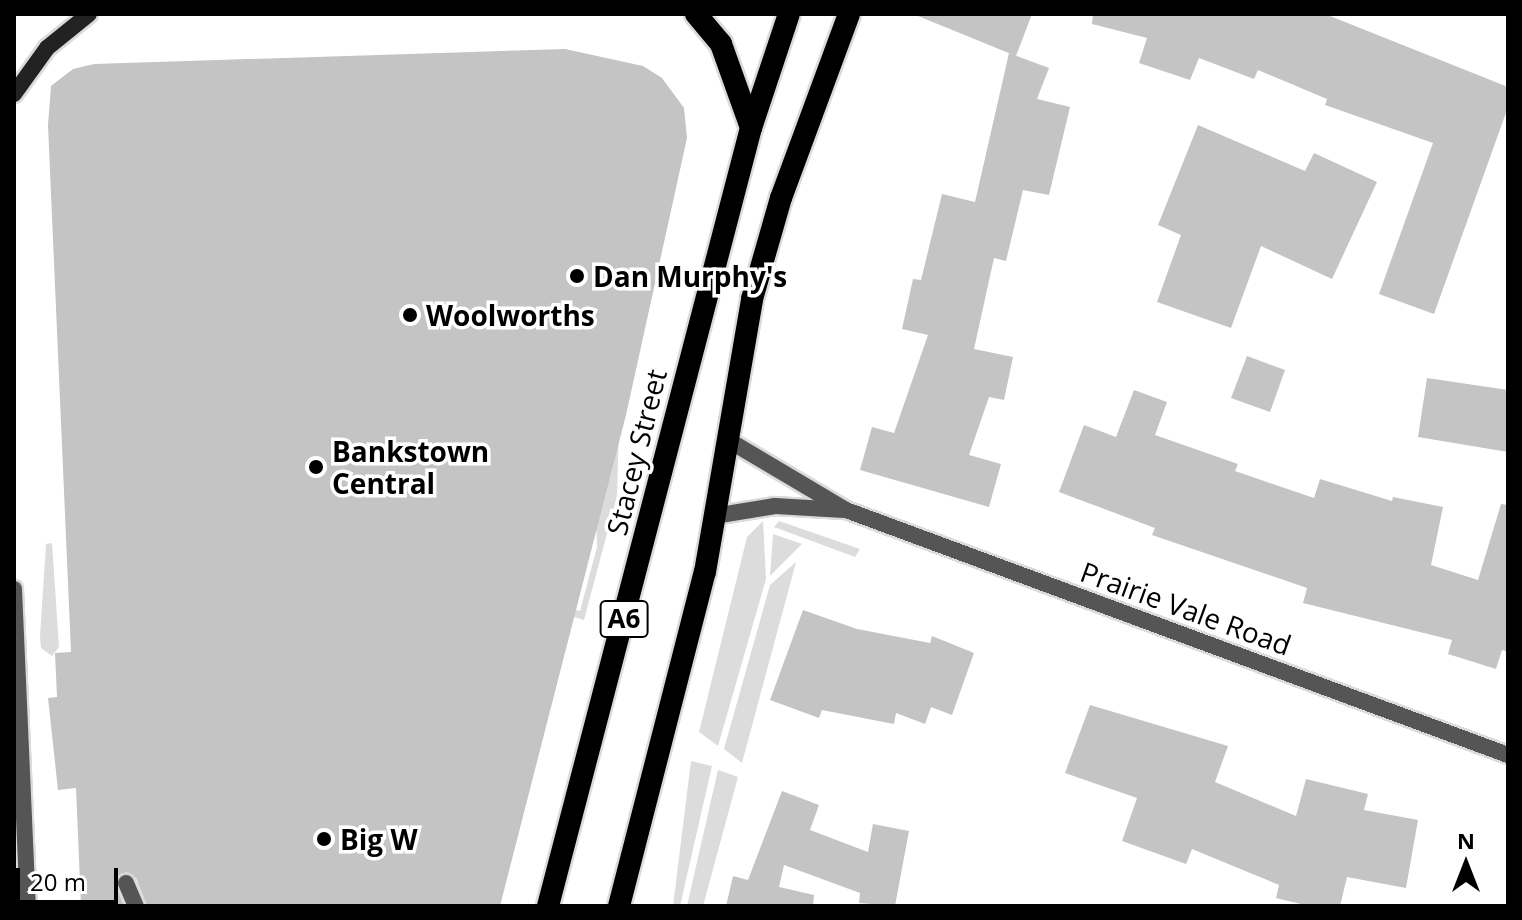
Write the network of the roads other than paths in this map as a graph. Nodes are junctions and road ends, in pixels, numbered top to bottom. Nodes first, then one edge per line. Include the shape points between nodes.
1 (89, 14) edge
2 (696, 14) edge
3 (789, 14) edge
4 (849, 14) edge
5 (14, 94) edge
6 (751, 128) junction
7 (728, 440) junction
8 (846, 510) junction
9 (714, 516) junction
10 (14, 589) edge
11 (1508, 755) edge
12 (623, 903) edge
13 (28, 906) edge
14 (121, 906) edge
15 (136, 906) edge
16 (548, 906) edge

1 - 5 main road via 47,48
2 - 6 highway via 721,44
3 - 6 highway, Stacey Street / A6
4 - 7 highway, A6 via 786,183 752,299
6 - 16 highway, Stacey Street / A6
7 - 8 street, Prairie Vale Road
7 - 9 highway, A6
8 - 9 street, Prairie Vale Road via 775,506
8 - 11 street, Prairie Vale Road
9 - 12 highway, A6 via 705,572
10 - 13 street
14 - 15 street via 126,883

